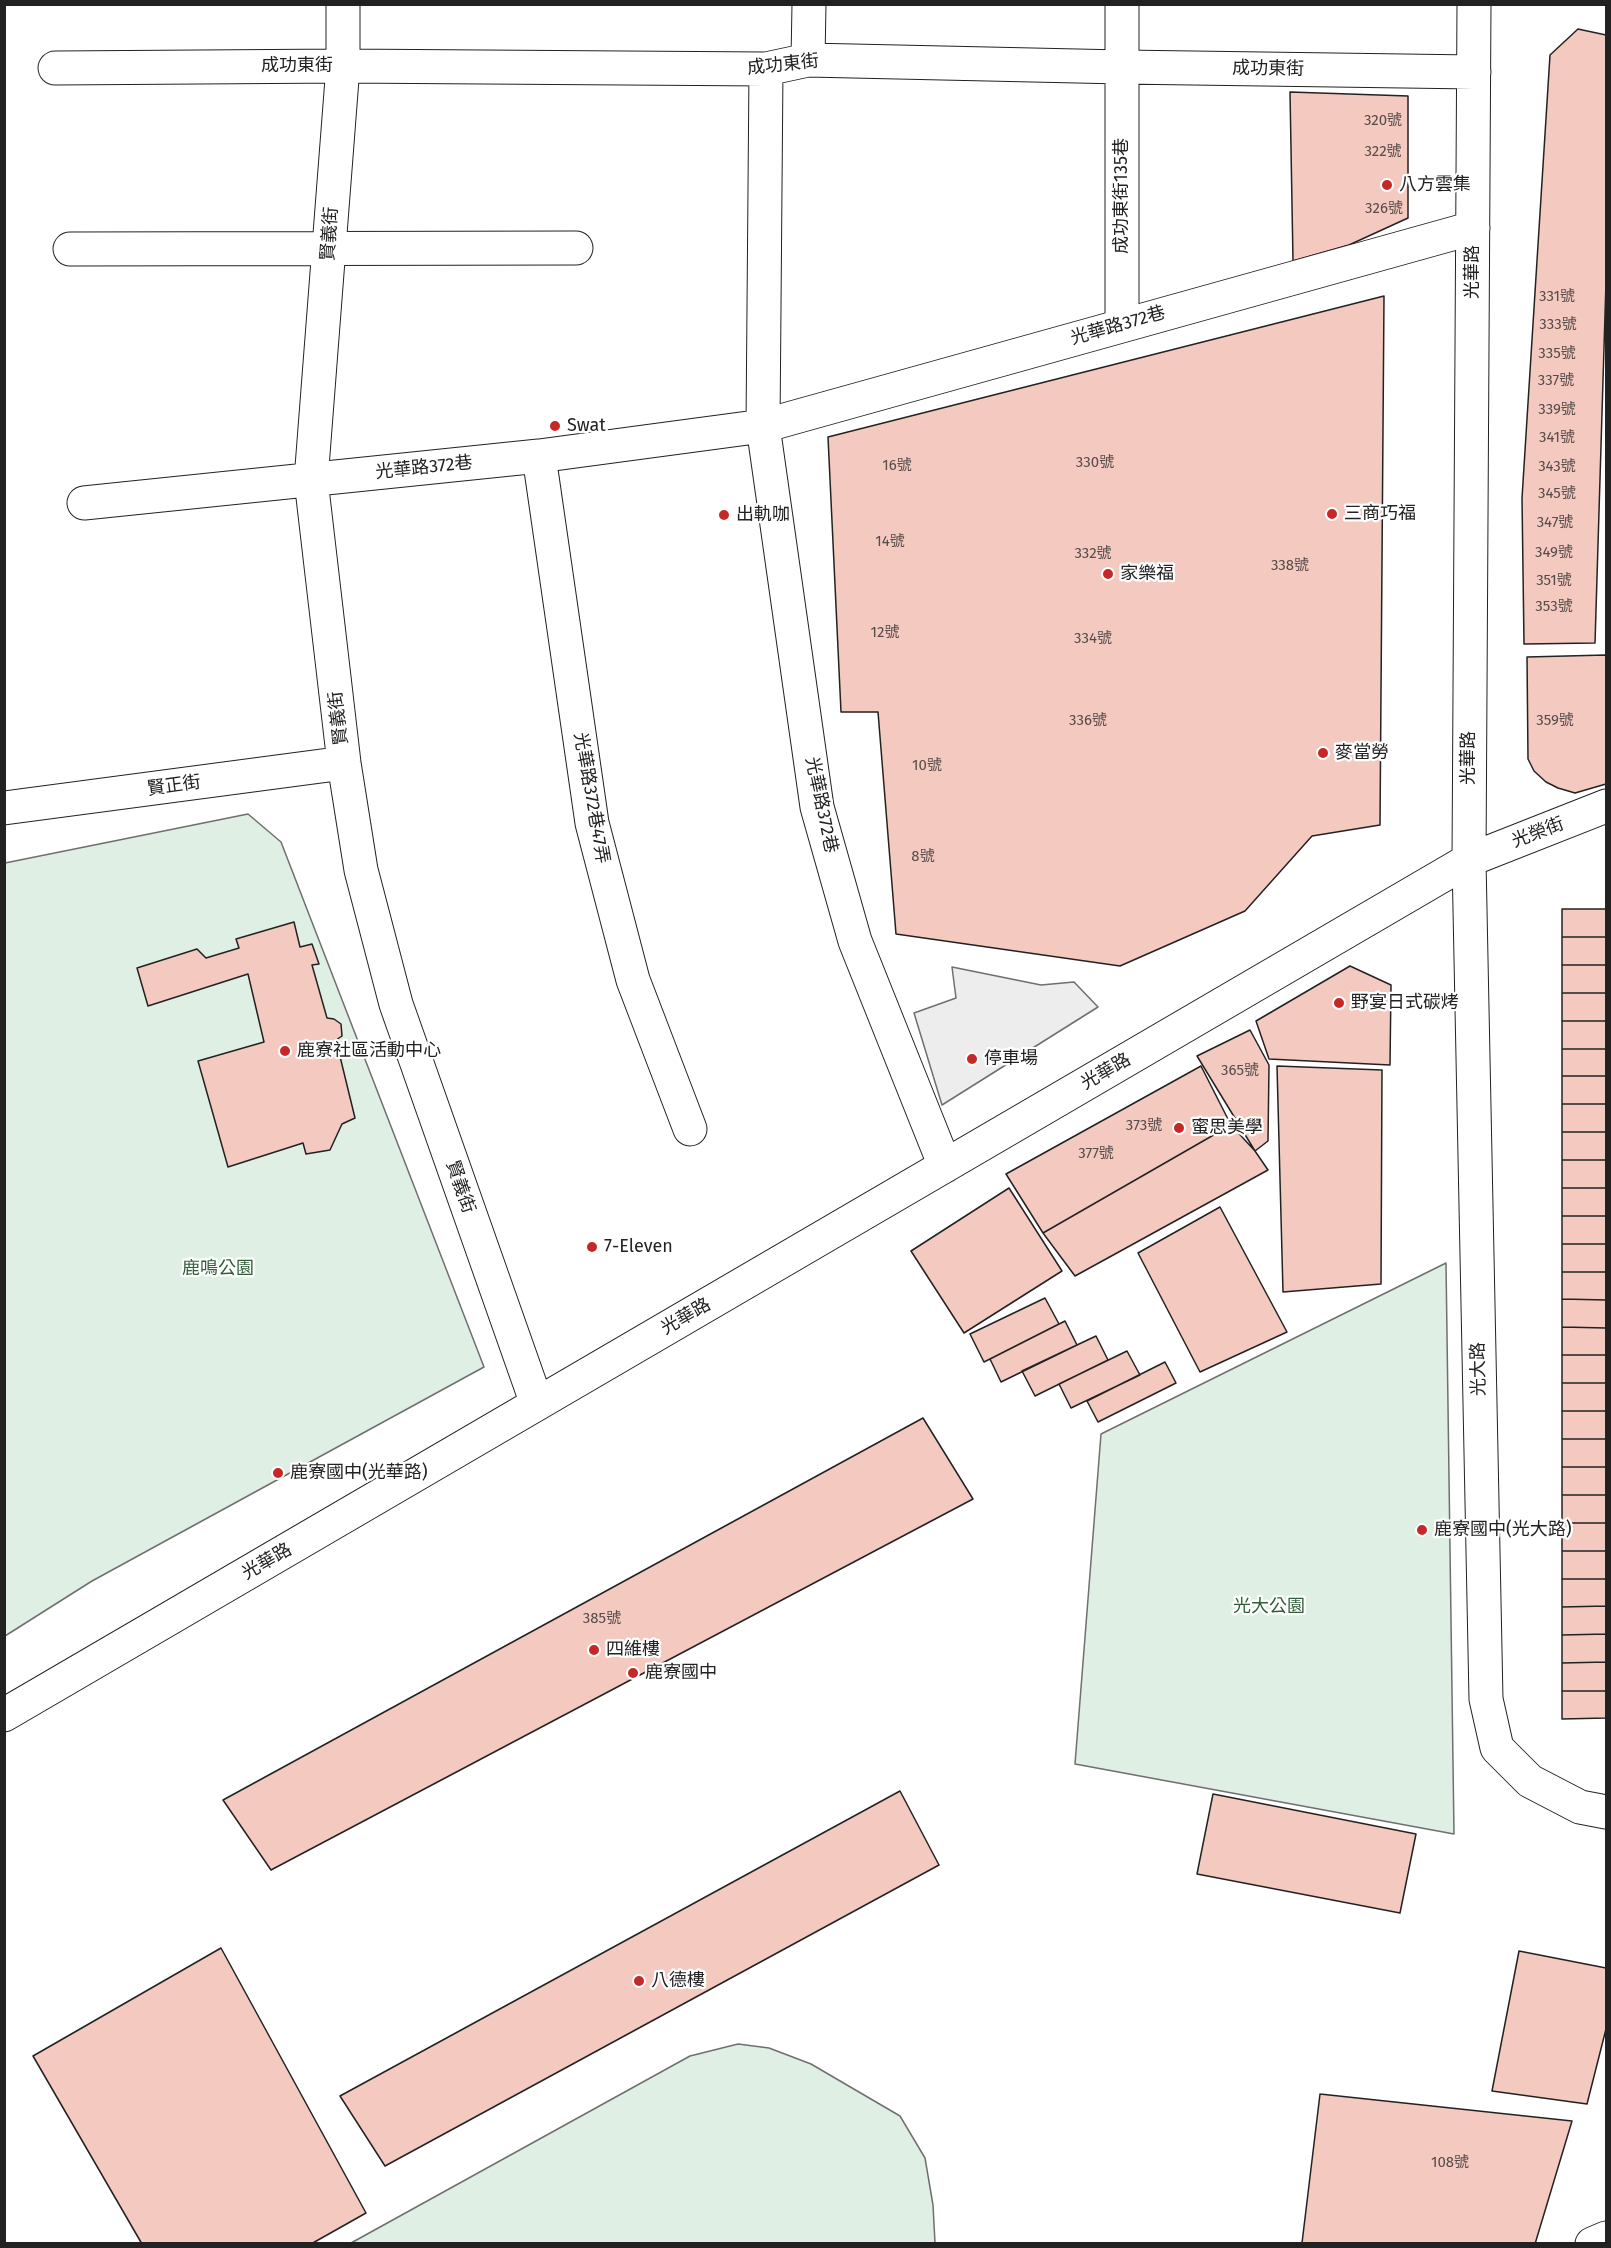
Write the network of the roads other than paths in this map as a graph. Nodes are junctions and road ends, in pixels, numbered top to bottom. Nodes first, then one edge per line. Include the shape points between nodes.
1 (343, 4) edge
2 (809, 4) edge
3 (1122, 4) edge
4 (1474, 4) edge
5 (808, 60) junction
6 (343, 66) junction
7 (55, 68) dead end
8 (1122, 68) junction
9 (766, 69) junction
10 (1474, 72) junction
11 (1473, 228) junction
12 (576, 248) dead end
13 (70, 249) dead end
14 (329, 249) junction
15 (1122, 325) junction
16 (763, 426) junction
17 (538, 456) junction
18 (311, 480) junction
19 (84, 503) dead end
20 (344, 763) junction
21 (1606, 806) edge
22 (4, 808) edge
23 (1469, 860) junction
24 (690, 1129) dead end
25 (945, 1166) junction
26 (537, 1404) junction
27 (4, 1715) edge
28 (1606, 1812) edge
29 (1606, 2238) edge
30 (1592, 2244) edge

1 - 6 street, 賢義街
2 - 5 street
3 - 8 street, 成功東街135巷
4 - 10 street, 光華路
5 - 8 street, 成功東街
5 - 9 street, 成功東街
6 - 7 street, 成功東街
6 - 9 street, 成功東街
6 - 14 street, 賢義街
8 - 10 street, 成功東街
8 - 15 street, 成功東街135巷
9 - 16 street, 光華路372巷
10 - 11 street, 光華路
11 - 15 street, 光華路372巷
11 - 23 street, 光華路
12 - 14 street
13 - 14 street
14 - 18 street, 賢義街
15 - 16 street, 光華路372巷
16 - 17 street, 光華路372巷
16 - 25 street, 光華路372巷 via 818,807 855,941
17 - 18 street, 光華路372巷
17 - 24 street, 光華路372巷47弄 via 592,823 633,981
18 - 19 street, 光華路372巷
18 - 20 street, 賢義街
20 - 22 street, 賢正街
20 - 26 street, 賢義街 via 361,870 396,1004
21 - 23 street, 光榮街
23 - 25 street, 光華路
23 - 28 street, 光大路 via 1486,1699 1497,1748 1530,1781 1580,1807
25 - 26 street, 光華路
26 - 27 street, 光華路
29 - 30 street

